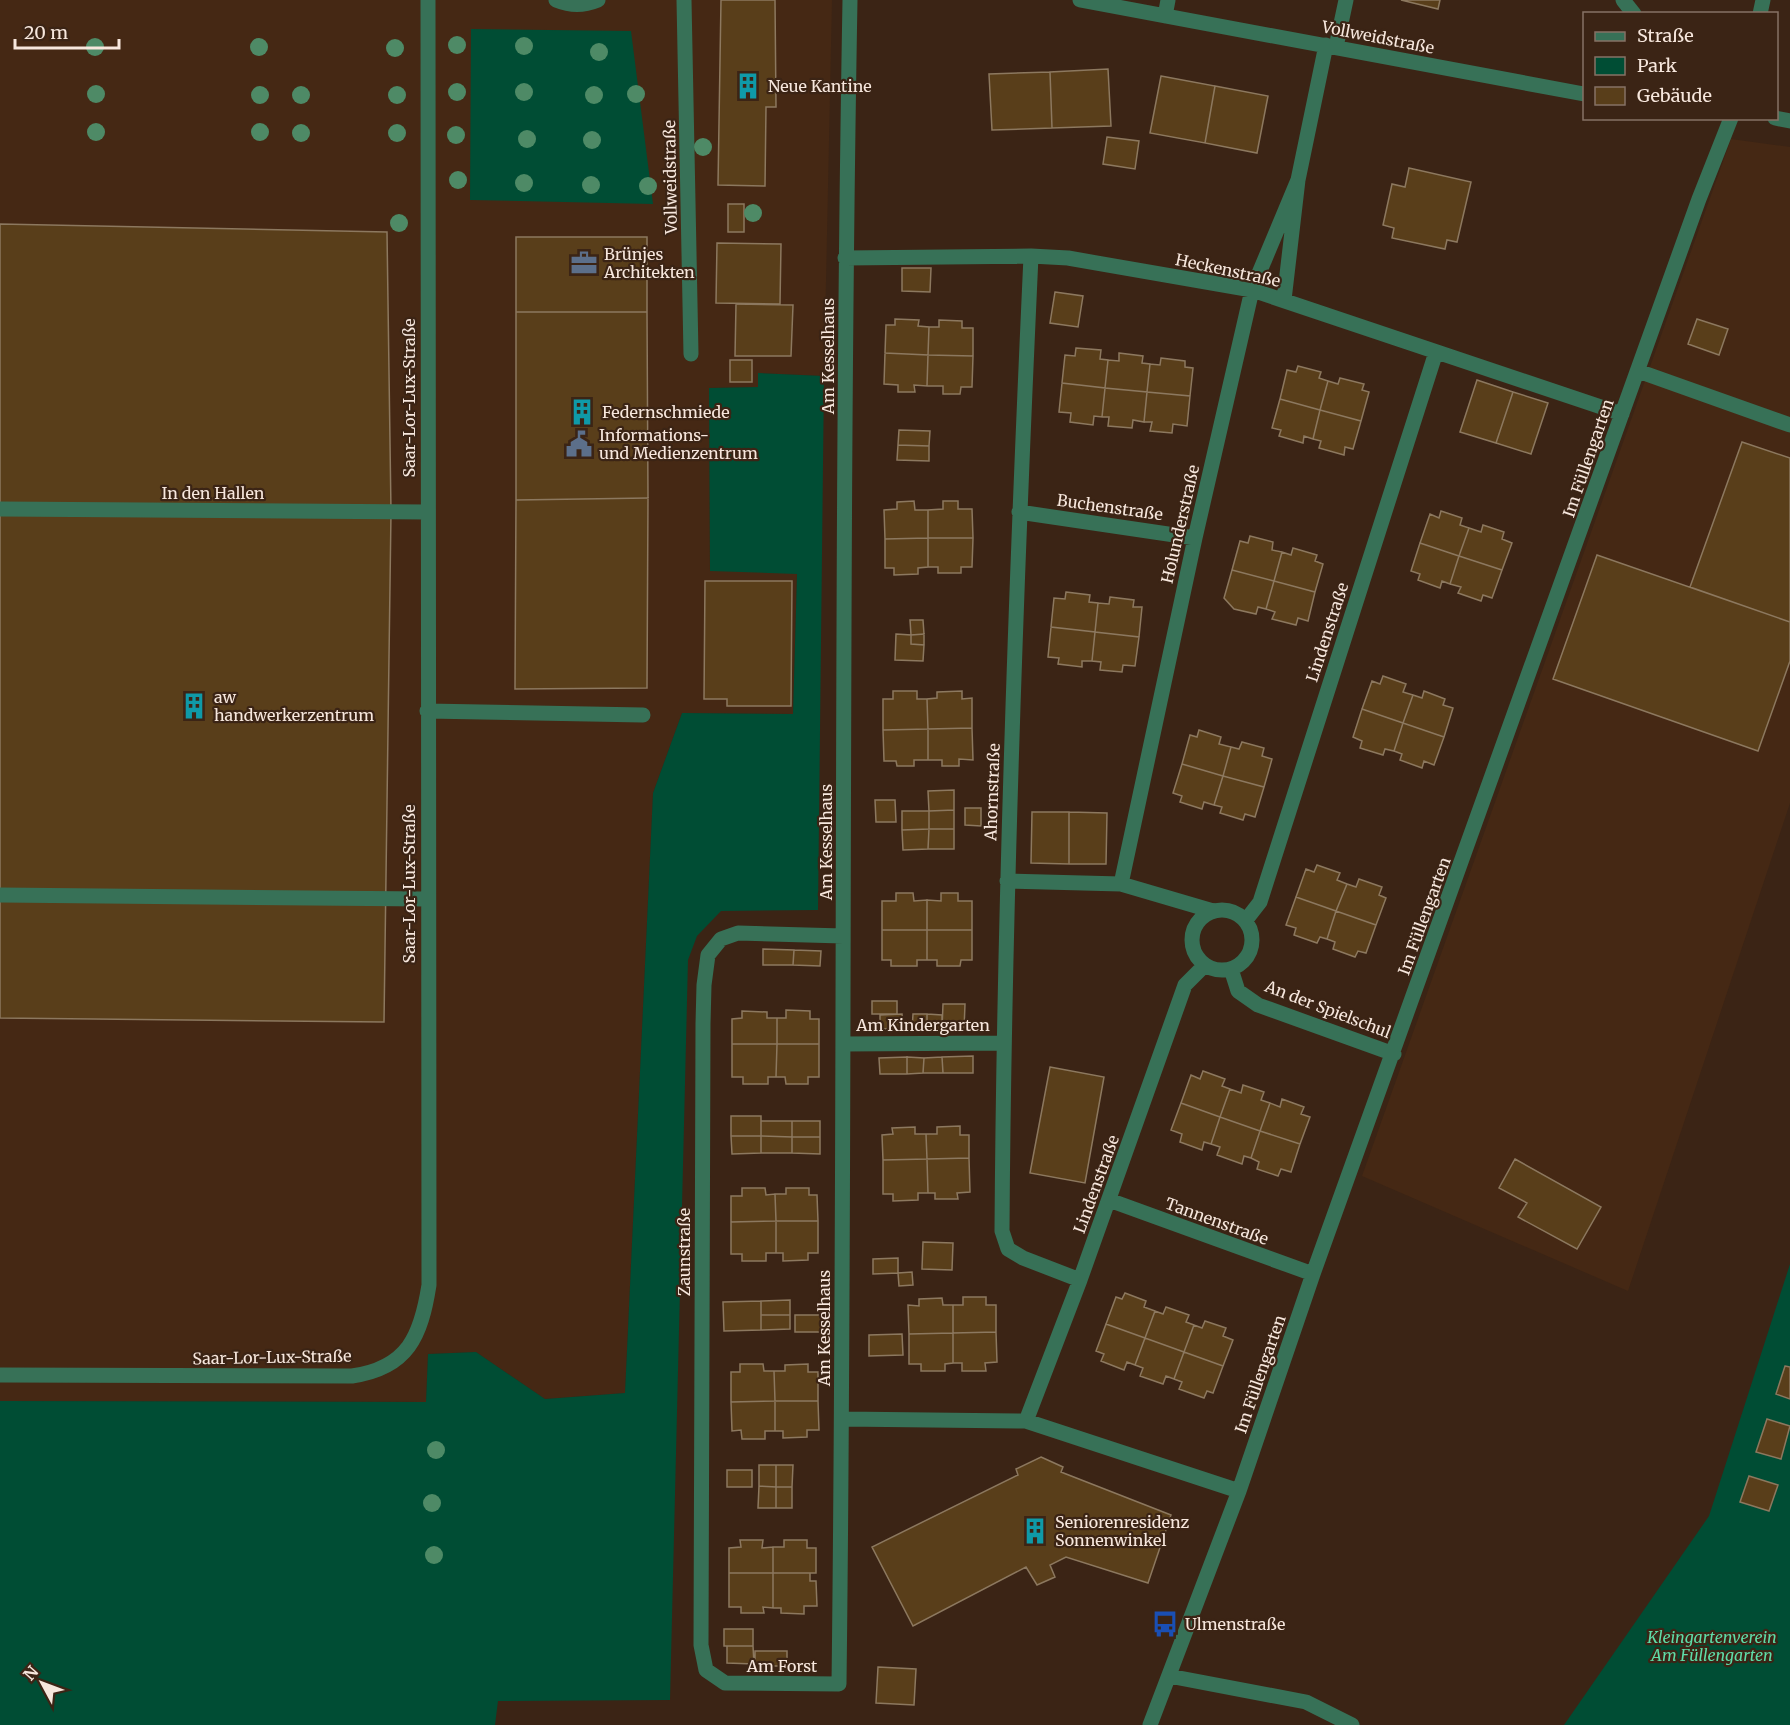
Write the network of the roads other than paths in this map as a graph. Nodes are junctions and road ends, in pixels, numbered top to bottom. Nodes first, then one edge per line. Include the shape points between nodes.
1 (428, 0) edge
2 (556, 0) edge
3 (598, 0) edge
4 (684, 0) edge
5 (850, 0) edge
6 (1080, 0) edge
7 (1168, 0) edge
8 (1346, 0) edge
9 (1623, 0) edge
10 (1632, 12) edge
11 (1165, 16) junction
12 (1331, 46) junction
13 (1583, 94) edge
14 (1730, 120) edge
15 (1298, 180) junction
16 (1031, 256) junction
17 (845, 258) junction
18 (1252, 290) junction
19 (1284, 300) junction
20 (1436, 352) junction
21 (691, 354) dead end
22 (1638, 371) junction
23 (1622, 414) junction
24 (1790, 425) edge
25 (0, 509) edge
26 (427, 512) junction
27 (1019, 512) junction
28 (1195, 537) junction
29 (427, 711) junction
30 (643, 715) dead end
31 (1007, 881) junction
32 (1121, 884) junction
33 (0, 895) edge
34 (426, 899) junction
35 (1213, 911) junction
36 (1246, 920) junction
37 (843, 936) junction
38 (1205, 965) junction
39 (1231, 969) junction
40 (1003, 1043) junction
41 (844, 1044) junction
42 (1394, 1054) junction
43 (1109, 1200) junction
44 (1313, 1274) junction
45 (1080, 1280) junction
46 (0, 1375) edge
47 (843, 1419) junction
48 (1026, 1421) junction
49 (1239, 1491) junction
50 (1168, 1676) junction
51 (725, 1683) joint
52 (839, 1684) joint
53 (1150, 1725) edge
54 (1352, 1725) edge

1 - 26 street, Saar-Lor-Lux-Straße
2 - 3 street via 583,5
4 - 21 street, Vollweidstraße
5 - 17 street, Am Kesselhaus
6 - 11 street, Vollweidstraße
7 - 11 street
8 - 12 street, Holunderstraße
9 - 10 street
11 - 12 street, Vollweidstraße
12 - 13 street, Vollweidstraße
12 - 15 street, Holunderstraße
14 - 22 street, Im Füllengarten
15 - 18 street, Holunderstraße
15 - 19 street, Holunderstraße
16 - 17 street, Heckenstraße
16 - 18 street, Heckenstraße via 1068,258
16 - 27 street, Ahornstraße
17 - 37 street, Am Kesselhaus
18 - 19 street, Heckenstraße
18 - 28 street, Holunderstraße
19 - 20 street, Heckenstraße
20 - 23 street, Heckenstraße
20 - 36 street, Lindenstraße via 1260,902
22 - 23 street, Im Füllengarten
22 - 24 street
23 - 42 street, Im Füllengarten
25 - 26 street, In den Hallen
26 - 29 street, Saar-Lor-Lux-Straße
27 - 28 street, Buchenstraße
27 - 31 street, Ahornstraße
28 - 32 street, Holunderstraße
29 - 30 street
29 - 34 street, Saar-Lor-Lux-Straße
31 - 32 street
31 - 40 street, Ahornstraße
32 - 35 street
33 - 34 street
34 - 46 street, Saar-Lor-Lux-Straße via 429,1284 424,1320 412,1342 396,1359 374,1372 352,1376
35 - 36 street via 1236,912
35 - 38 street via 1199,920 1192,936 1195,952
36 - 39 street via 1252,933 1251,948 1244,961
37 - 41 street, Am Kesselhaus
37 - 51 street, Zaunstraße via 738,933 721,939 708,955 703,1036 701,1645 706,1670
38 - 39 street
38 - 43 street, Lindenstraße via 1185,985
39 - 42 street, An der Spielschul via 1238,991 1258,1005
40 - 41 street, Am Kindergarten
40 - 45 street, Ahornstraße via 1002,1231 1008,1249
41 - 47 street, Am Kesselhaus
42 - 44 street, Im Füllengarten
43 - 44 street, Tannenstraße
43 - 45 street, Lindenstraße
44 - 49 street, Im Füllengarten
45 - 48 street, Lindenstraße
47 - 48 street
47 - 52 street, Am Kesselhaus
48 - 49 street
49 - 50 street, Im Füllengarten
50 - 53 street, Im Füllengarten
50 - 54 street via 1306,1702
51 - 52 street, Am Forst

